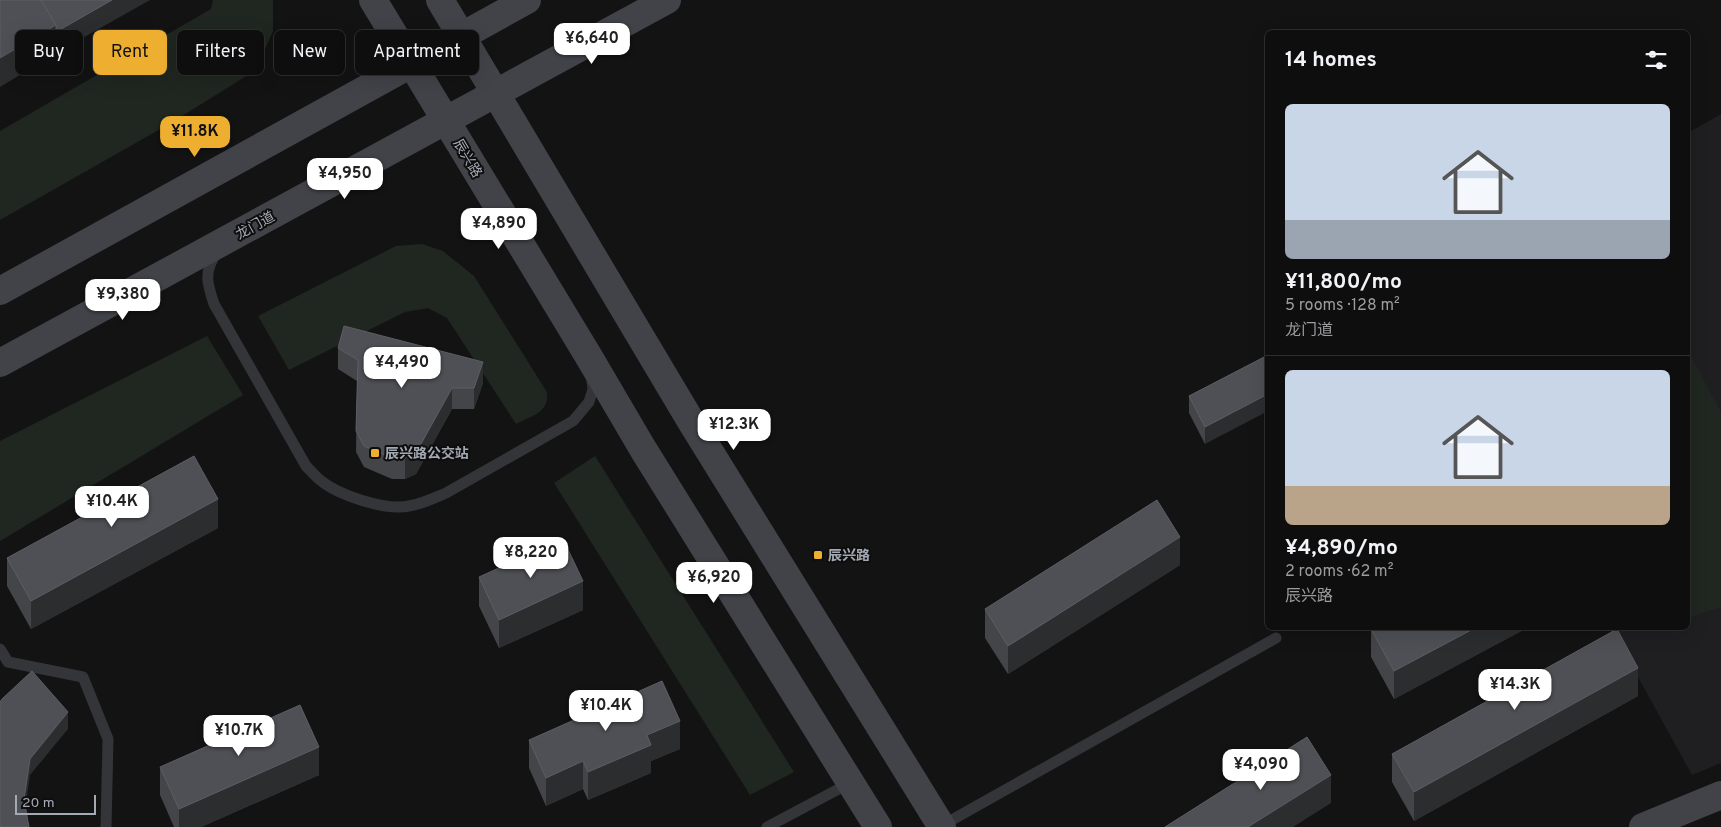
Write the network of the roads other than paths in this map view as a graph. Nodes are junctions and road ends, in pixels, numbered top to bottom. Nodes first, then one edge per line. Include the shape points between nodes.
1 (373, 0) edge
2 (440, 0) edge
3 (527, 0) edge
4 (667, 0) edge
5 (392, 30) edge
6 (458, 30) edge
7 (472, 30) edge
8 (479, 65) edge
9 (390, 75) edge
10 (419, 75) edge
11 (496, 93) junction
12 (445, 120) junction
13 (225, 242) junction
14 (0, 292) edge
15 (589, 357) junction
16 (0, 363) edge
17 (1276, 638) dead end
18 (0, 649) edge
19 (850, 783) junction
20 (1721, 794) edge
21 (942, 826) edge
22 (106, 827) edge
23 (767, 827) edge
24 (878, 827) edge
25 (1643, 827) edge

1 - 5 main road, 辰兴路
2 - 6 main road
3 - 7 main road
4 - 11 main road, 龙门道
8 - 11 main road
9 - 14 main road
10 - 12 main road, 辰兴路
11 - 12 main road, 龙门道
11 - 21 main road via 692,423
12 - 13 main road, 龙门道
12 - 15 main road, 辰兴路
13 - 15 lane via 208,270 207,283 214,304 306,466 320,481 352,496 389,507 424,503 573,421 589,402 593,389
13 - 16 main road, 龙门道
15 - 19 main road, 辰兴路
17 - 21 lane
18 - 22 lane via 8,662 82,677 108,739
19 - 23 lane
19 - 24 main road, 辰兴路
20 - 25 main road

